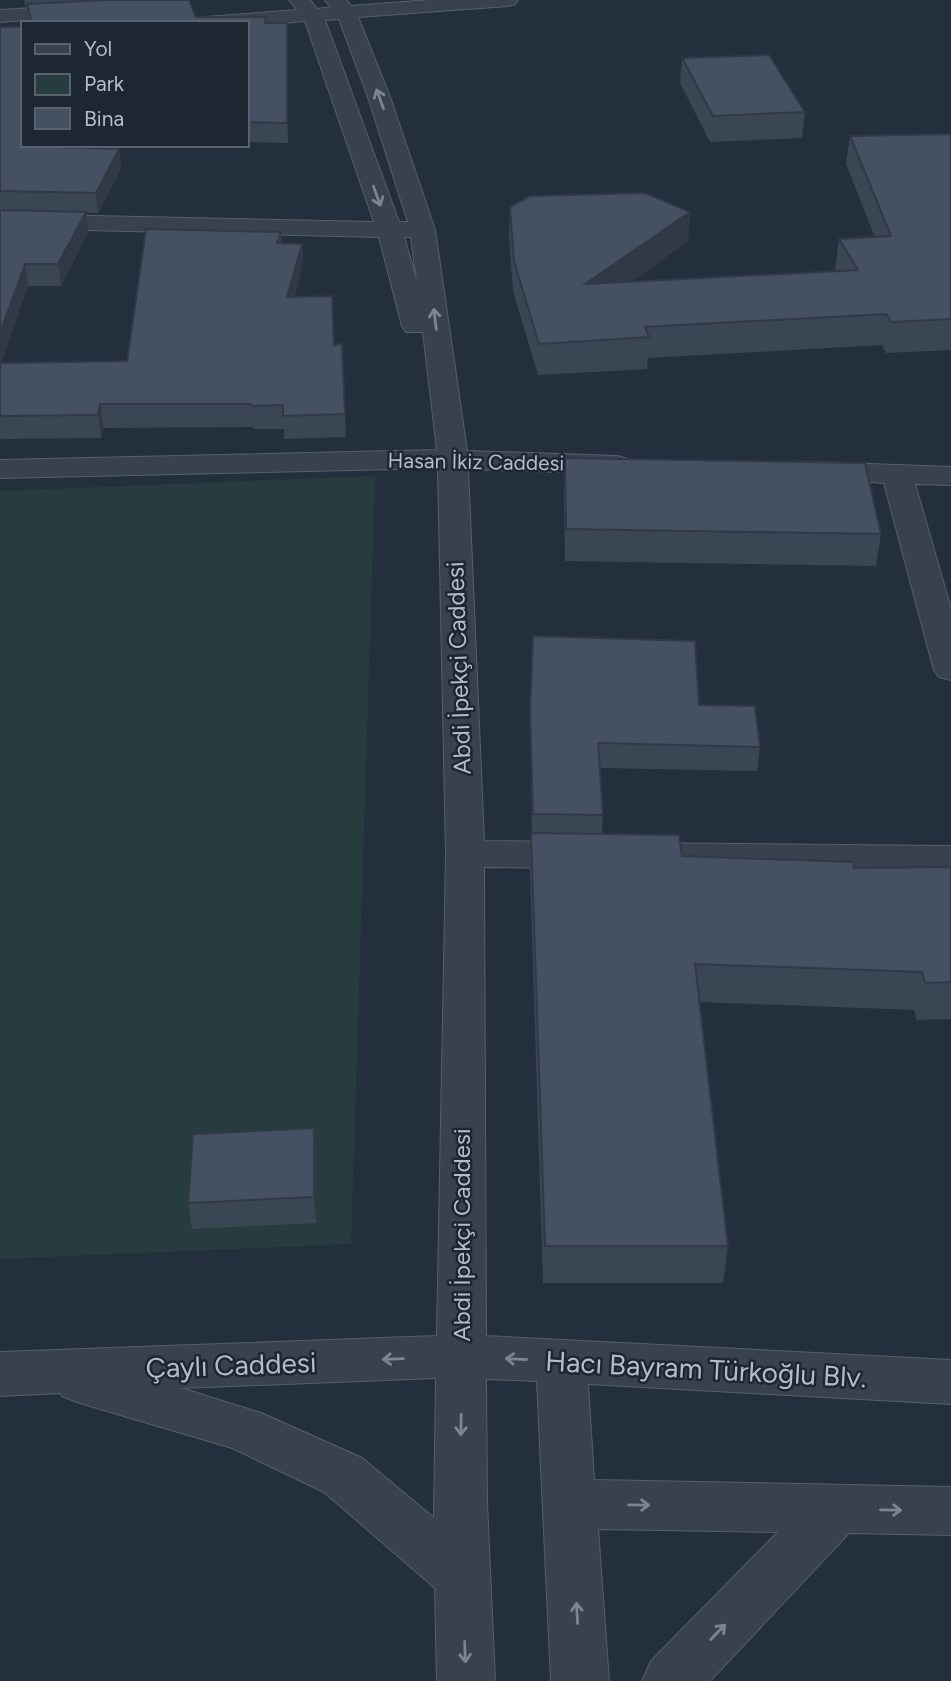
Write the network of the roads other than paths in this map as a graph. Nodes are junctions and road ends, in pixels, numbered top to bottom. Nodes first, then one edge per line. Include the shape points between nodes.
1 (276, 0) edge
2 (508, 0) edge
3 (194, 5) edge
4 (341, 7) edge
5 (306, 8) edge
6 (97, 10) edge
7 (0, 16) edge
8 (219, 21) edge
9 (21, 33) edge
10 (0, 34) edge
11 (0, 221) edge
12 (389, 229) junction
13 (423, 230) junction
14 (453, 459) junction
15 (647, 466) edge
16 (0, 469) edge
17 (786, 470) edge
18 (897, 474) junction
19 (951, 476) edge
20 (951, 670) edge
21 (465, 854) junction
22 (951, 859) edge
23 (462, 1356) junction
24 (561, 1361) junction
25 (51, 1372) junction
26 (0, 1374) edge
27 (951, 1382) edge
28 (571, 1504) junction
29 (837, 1509) junction
30 (951, 1511) edge
31 (463, 1577) junction
32 (466, 1681) edge
33 (580, 1681) edge
34 (671, 1681) edge

1 - 3 street
2 - 4 street
4 - 5 street
13 -> 4 street, Abdi İpekçi Caddesi via 380,97
5 - 8 street
5 -> 12 street
6 - 7 street
9 - 10 street
11 - 12 street
12 - 13 street
12 - 14 street
14 -> 13 street, Abdi İpekçi Caddesi
14 - 15 street, Hasan İkiz Caddesi
14 - 16 street, Hasan İkiz Caddesi
14 - 21 street, Abdi İpekçi Caddesi
17 - 18 street
18 - 19 street
18 - 20 street
21 - 22 street
21 - 23 street, Abdi İpekçi Caddesi
24 -> 23 street, Hacı Bayram Türkoğlu Blv.
23 -> 25 street, Çaylı Caddesi
23 -> 31 street, Abdi İpekçi Caddesi
24 - 27 street, Hacı Bayram Türkoğlu Blv.
24 - 28 street
25 - 26 street, Çaylı Caddesi
25 - 31 street via 243,1429 343,1475
28 -> 29 street
33 -> 28 street
29 -> 30 street
34 -> 29 street
31 -> 32 street, Abdi İpekçi Caddesi

